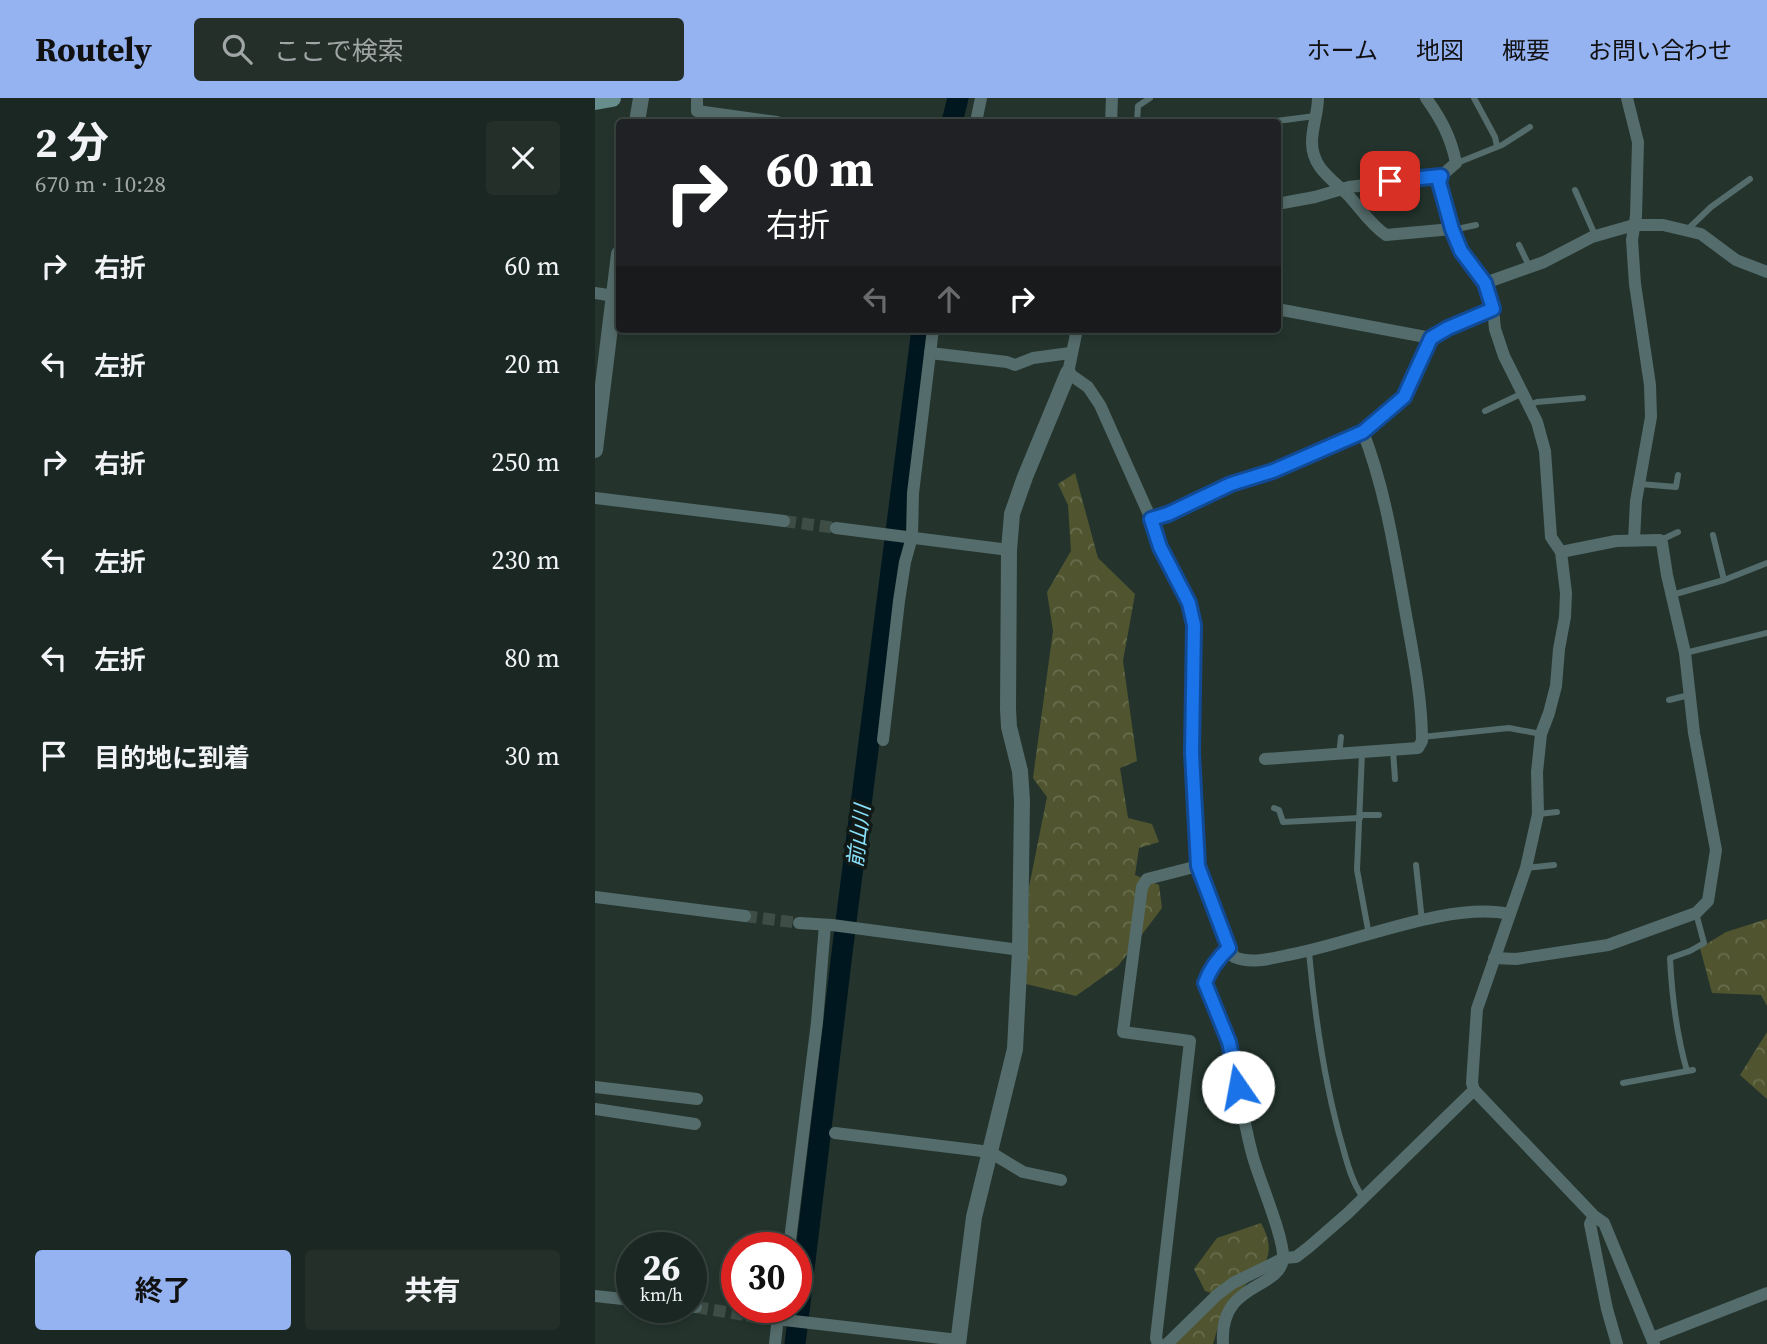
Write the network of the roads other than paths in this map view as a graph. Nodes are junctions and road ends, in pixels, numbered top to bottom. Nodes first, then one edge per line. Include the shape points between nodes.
1 (612, 98) edge
2 (641, 98) edge
3 (697, 98) edge
4 (981, 98) edge
5 (1112, 98) edge
6 (1134, 98) edge
7 (1150, 98) edge
8 (1318, 98) edge
9 (1426, 98) edge
10 (1474, 98) edge
11 (1627, 98) edge
12 (595, 101) edge
13 (1138, 106) junction
14 (1316, 116) junction
15 (638, 119) edge
16 (755, 119) edge
17 (977, 119) edge
18 (1111, 119) edge
19 (1137, 119) edge
20 (1281, 120) edge
21 (1530, 127) dead end
22 (1497, 146) junction
23 (1456, 163) junction
24 (1441, 176) junction
25 (1750, 179) dead end
26 (1341, 189) junction
27 (1575, 190) dead end
28 (1281, 203) edge
29 (1476, 225) dead end
30 (1634, 225) junction
31 (1452, 230) junction
32 (1686, 231) junction
33 (1595, 236) junction
34 (1519, 245) dead end
35 (1530, 268) junction
36 (1767, 272) edge
37 (616, 279) edge
38 (1485, 283) junction
39 (595, 293) edge
40 (614, 296) junction
41 (1493, 309) junction
42 (1281, 310) edge
43 (932, 333) edge
44 (1076, 333) edge
45 (1431, 338) junction
46 (930, 353) junction
47 (1070, 353) junction
48 (1067, 373) junction
49 (1583, 398) dead end
50 (1526, 399) junction
51 (1485, 411) dead end
52 (1363, 432) junction
53 (595, 450) edge
54 (1678, 475) dead end
55 (1640, 484) junction
56 (595, 498) edge
57 (1151, 519) junction
58 (784, 521) tunnel mouth
59 (836, 528) tunnel mouth
60 (1678, 532) dead end
61 (1713, 535) dead end
62 (908, 537) junction
63 (1634, 540) junction
64 (1660, 540) junction
65 (1009, 550) junction
66 (1561, 552) junction
67 (1767, 563) edge
68 (1724, 580) junction
69 (1672, 595) junction
70 (1767, 634) edge
71 (1685, 653) junction
72 (1689, 695) junction
73 (1669, 700) dead end
74 (1541, 734) junction
75 (1341, 737) dead end
76 (1422, 737) junction
77 (883, 740) dead end
78 (1394, 750) junction
79 (1363, 753) junction
80 (1339, 755) junction
81 (1265, 759) dead end
82 (1395, 779) dead end
83 (1274, 808) dead end
84 (1557, 812) dead end
85 (1379, 814) dead end
86 (1538, 814) junction
87 (1360, 817) junction
88 (1416, 865) dead end
89 (1554, 865) dead end
90 (1198, 866) junction
91 (1526, 868) junction
92 (595, 897) edge
93 (1696, 913) junction
94 (1510, 914) junction
95 (745, 916) tunnel mouth
96 (1422, 921) junction
97 (799, 923) tunnel mouth
98 (829, 925) junction
99 (1369, 935) junction
100 (1229, 948) junction
101 (1020, 950) junction
102 (1309, 952) junction
103 (1494, 958) junction
104 (1623, 1083) dead end
105 (595, 1087) edge
106 (1474, 1090) junction
107 (697, 1099) dead end
108 (595, 1109) edge
109 (695, 1124) dead end
110 (835, 1133) dead end
111 (990, 1152) junction
112 (1061, 1180) dead end
113 (1363, 1197) junction
114 (1594, 1216) junction
115 (791, 1232) edge
116 (1283, 1258) junction
117 (1767, 1293) edge
118 (595, 1296) edge
119 (616, 1298) edge
120 (779, 1323) edge
121 (808, 1323) edge
122 (1653, 1341) edge
123 (958, 1342) edge
124 (775, 1344) edge
125 (1158, 1344) edge
126 (1167, 1344) edge
127 (1223, 1344) edge
128 (1616, 1344) edge

1 - 12 main road
2 - 15 street
3 - 16 street via 697,111
4 - 17 street
5 - 18 street
6 - 13 lane
7 - 13 lane
8 - 14 street
9 - 23 street via 1445,126
10 - 22 lane
11 - 30 street via 1638,142
13 - 19 lane
14 - 20 lane
14 - 26 street via 1313,152 1322,172
21 - 22 lane
22 - 23 lane
23 - 24 street
24 - 26 street
24 - 31 street
25 - 32 lane
26 - 28 street
26 - 31 street via 1386,235
27 - 33 lane
29 - 31 lane
30 - 32 street
30 - 33 street
30 - 55 street via 1635,284 1651,417
31 - 38 street
32 - 36 street via 1701,234 1736,260
33 - 35 street
34 - 35 lane
35 - 38 street
37 - 40 street
38 - 41 street
39 - 40 street
40 - 53 street
41 - 45 street
41 - 50 street via 1504,356
42 - 45 street
43 - 46 street
44 - 47 street
45 - 52 street via 1404,397
46 - 47 street via 1015,365
46 - 62 street
47 - 48 street
48 - 57 street via 1088,387 1100,405
48 - 65 street via 1018,494
49 - 50 lane
50 - 51 lane
50 - 66 street via 1545,451 1551,537
52 - 57 street
52 - 76 street via 1376,466 1395,549 1415,661
54 - 55 lane via 1672,488
55 - 63 street
56 - 58 street
57 - 90 street via 1189,603 1194,625 1192,753
59 - 62 street
60 - 64 lane
61 - 68 lane
62 - 65 street
62 - 77 street
63 - 64 street
63 - 66 street
64 - 69 street
65 - 101 street via 1008,709 1022,800
66 - 74 street via 1565,617 1556,686
67 - 68 lane
68 - 69 lane
69 - 71 street
70 - 71 lane
71 - 72 street
72 - 73 lane
72 - 93 street via 1716,850 1708,901
74 - 76 lane via 1509,728
74 - 86 street
75 - 80 lane
76 - 78 street via 1418,748
78 - 79 street
78 - 82 lane
79 - 80 street
79 - 87 lane
80 - 81 street
83 - 87 lane via 1283,822
84 - 86 lane
85 - 87 lane
86 - 91 street
87 - 99 lane via 1357,870
88 - 96 lane
89 - 91 lane
90 - 100 street
90 - 125 street via 1147,879 1142,887 1123,1032 1189,1041
91 - 94 street
92 - 95 street
93 - 103 street via 1608,945 1525,958
93 - 104 lane via 1704,943 1670,958 1677,1037 1690,1071
94 - 96 street via 1467,913
94 - 103 street
96 - 99 street
97 - 98 street
98 - 101 street
98 - 115 street
99 - 102 street
100 - 102 street via 1234,957 1254,960
100 - 116 street via 1205,983 1229,1042 1253,1156
101 - 111 street via 1014,1049
102 - 113 lane via 1316,1029 1328,1089 1347,1160
103 - 106 street via 1474,1025
105 - 107 street
106 - 113 street
106 - 114 street
108 - 109 street
110 - 111 street
111 - 112 street via 1023,1172
111 - 123 street via 974,1217
113 - 116 street via 1296,1257
114 - 122 street via 1607,1227
114 - 128 street via 1590,1224
116 - 126 street via 1217,1295
116 - 127 street via 1279,1271 1236,1299 1224,1319
117 - 122 street
118 - 119 street
120 - 124 street
121 - 123 street

